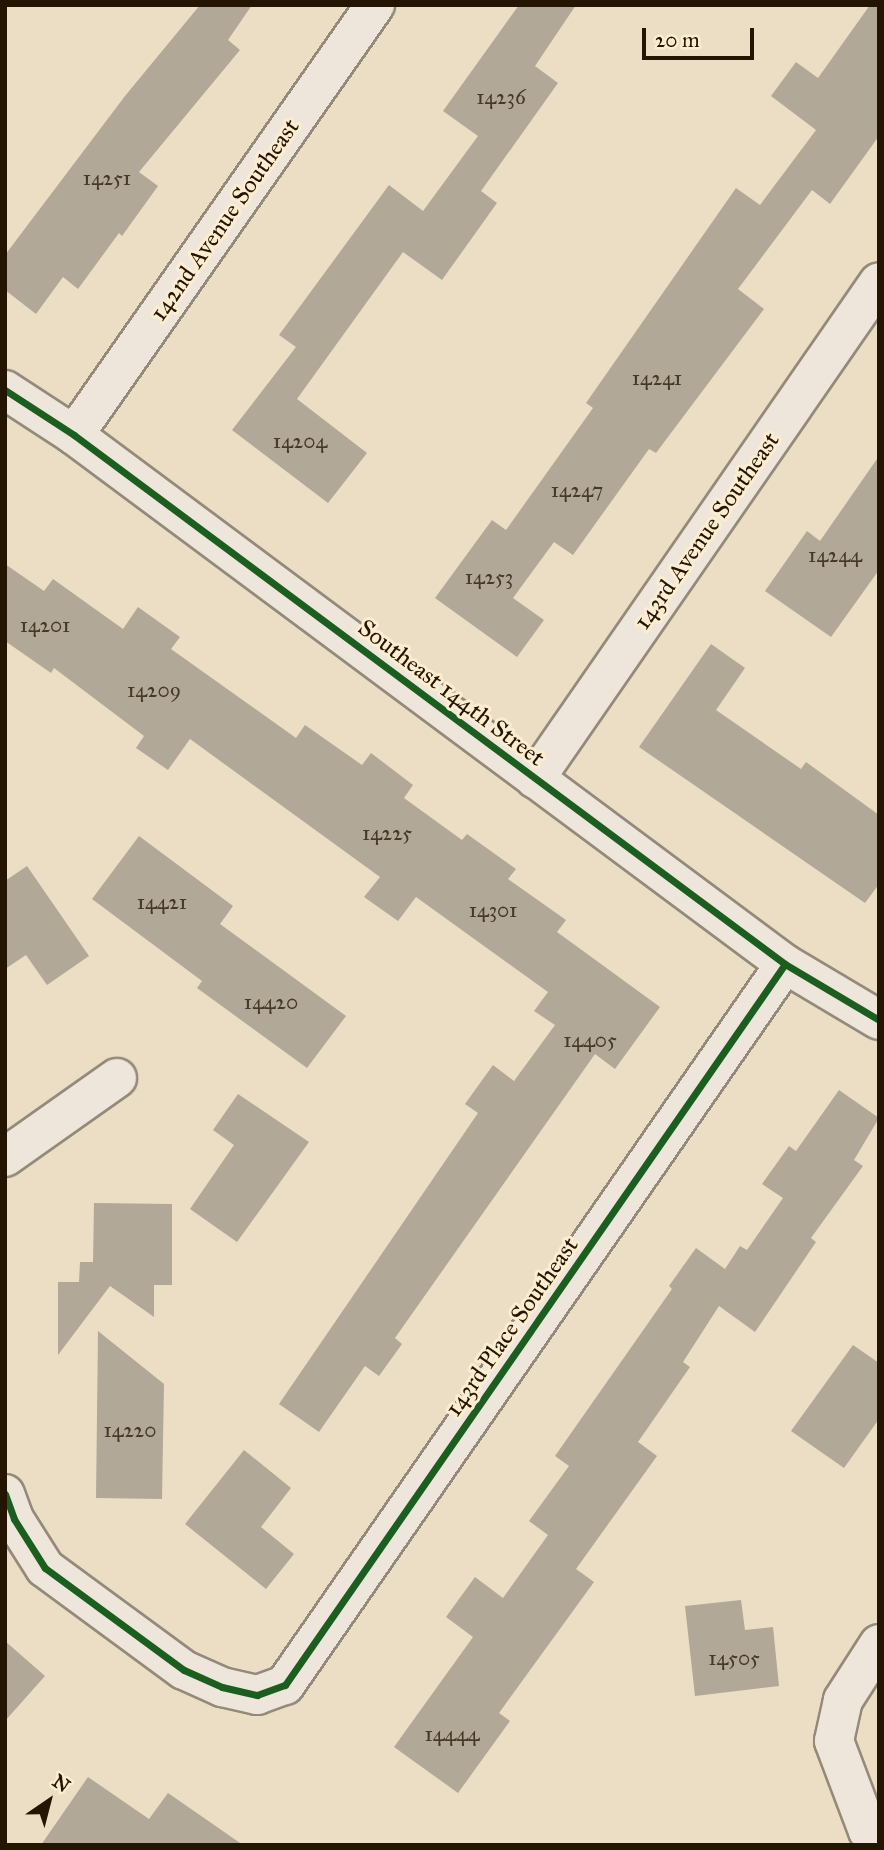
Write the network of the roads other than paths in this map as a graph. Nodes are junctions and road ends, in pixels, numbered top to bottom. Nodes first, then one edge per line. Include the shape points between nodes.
1 (375, 5) edge
2 (879, 282) edge
3 (5, 390) edge
4 (74, 435) junction
5 (535, 779) junction
6 (785, 964) junction
7 (879, 1020) edge
8 (117, 1078) dead end
9 (5, 1157) edge
10 (5, 1494) edge
11 (879, 1644) edge
12 (879, 1843) edge

1 - 4 street, 142nd Avenue Southeast
2 - 5 street, 143rd Avenue Southeast
3 - 4 street, Southeast 144th Street
4 - 5 street, Southeast 144th Street
5 - 6 street, Southeast 144th Street
6 - 7 street, Southeast 144th Street
6 - 10 street, 143rd Place Southeast via 285,1685 257,1695 222,1687 184,1670 46,1568 14,1519
8 - 9 street
11 - 12 street via 843,1700 834,1741 868,1831

